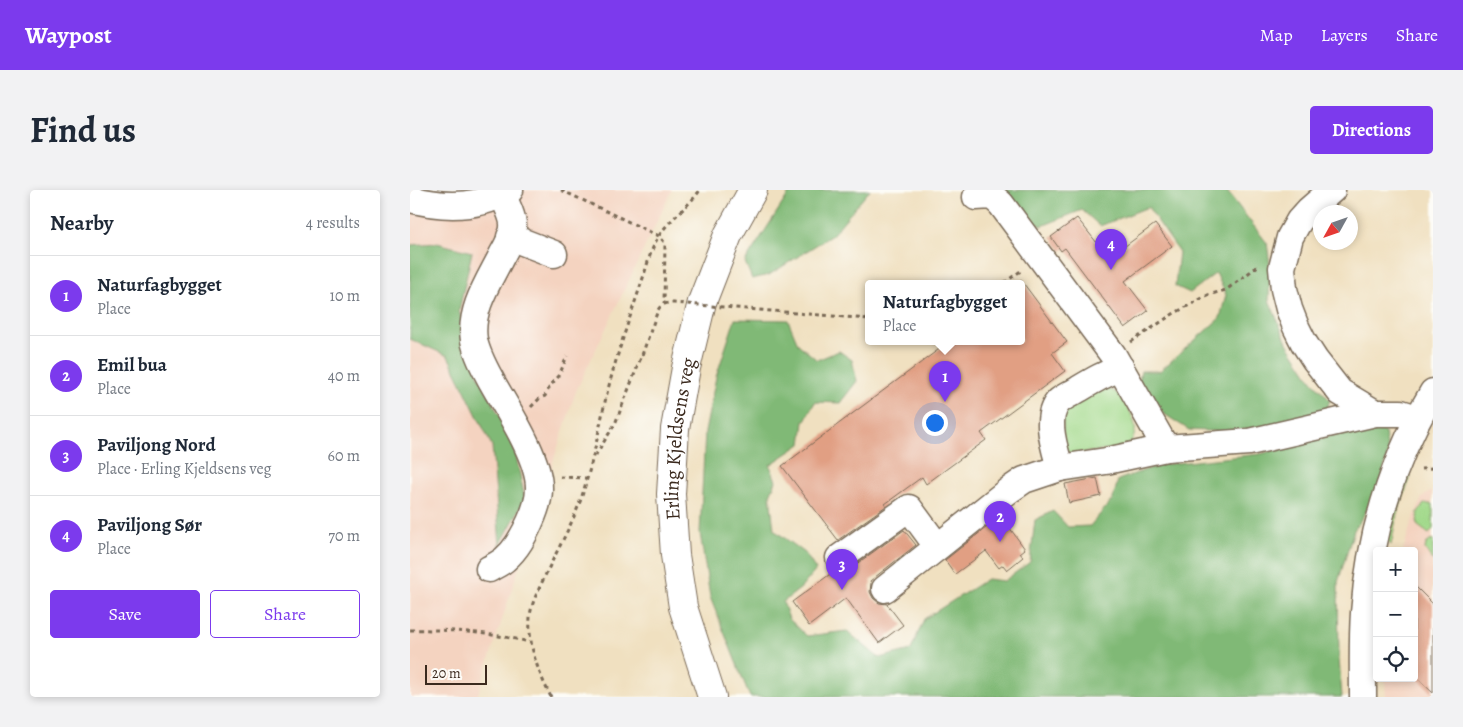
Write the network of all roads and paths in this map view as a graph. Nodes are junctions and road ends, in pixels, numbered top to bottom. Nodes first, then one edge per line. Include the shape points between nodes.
1 (561, 190) edge
2 (700, 190) edge
3 (752, 190) edge
4 (1332, 190) edge
5 (506, 192) edge
6 (976, 197) dead end
7 (410, 199) edge
8 (659, 236) junction
9 (510, 237) junction
10 (1286, 249) junction
11 (554, 254) dead end
12 (664, 304) junction
13 (865, 319) edge
14 (567, 356) dead end
15 (1117, 361) junction
16 (1433, 392) edge
17 (536, 402) dead end
18 (1375, 413) junction
19 (1418, 418) junction
20 (1166, 448) junction
21 (593, 458) junction
22 (1060, 468) junction
23 (1433, 468) edge
24 (1419, 469) dead end
25 (937, 546) junction
26 (1380, 547) edge
27 (839, 558) dead end
28 (489, 570) dead end
29 (1373, 575) edge
30 (885, 589) dead end
31 (410, 630) edge
32 (530, 642) junction
33 (551, 697) edge
34 (712, 697) edge
35 (1363, 697) edge

1 - 8 path
2 - 8 path
3 - 34 highway, Erling Kjeldsens veg via 728,235 702,302 675,429 671,494 675,555 683,607
4 - 10 street via 1299,221
5 - 7 street via 466,205 442,205
5 - 9 street via 514,226
6 - 15 street via 992,196 1001,204
8 - 12 path via 665,243
8 - 21 path via 618,354
9 - 11 street
9 - 28 street via 486,285 473,328 484,367 531,455 539,488 534,514 521,541 505,559
10 - 15 path via 1226,290 1208,295 1173,314
10 - 18 street via 1282,268 1284,289 1304,343 1340,392
12 - 13 path, bridge
12 - 21 path, bridge via 658,310 615,424
14 - 17 path via 555,382
15 - 20 street
15 - 22 street via 1053,409 1052,432
16 - 19 street
18 - 19 street via 1401,413
18 - 20 street via 1249,442
19 - 26 street via 1394,470 1379,516
20 - 22 street
21 - 32 path via 574,516 536,596 530,615
22 - 25 street via 1024,480
23 - 24 path
25 - 27 street via 909,508
25 - 30 street
29 - 35 street via 1364,612
31 - 32 path via 466,631
32 - 33 path

